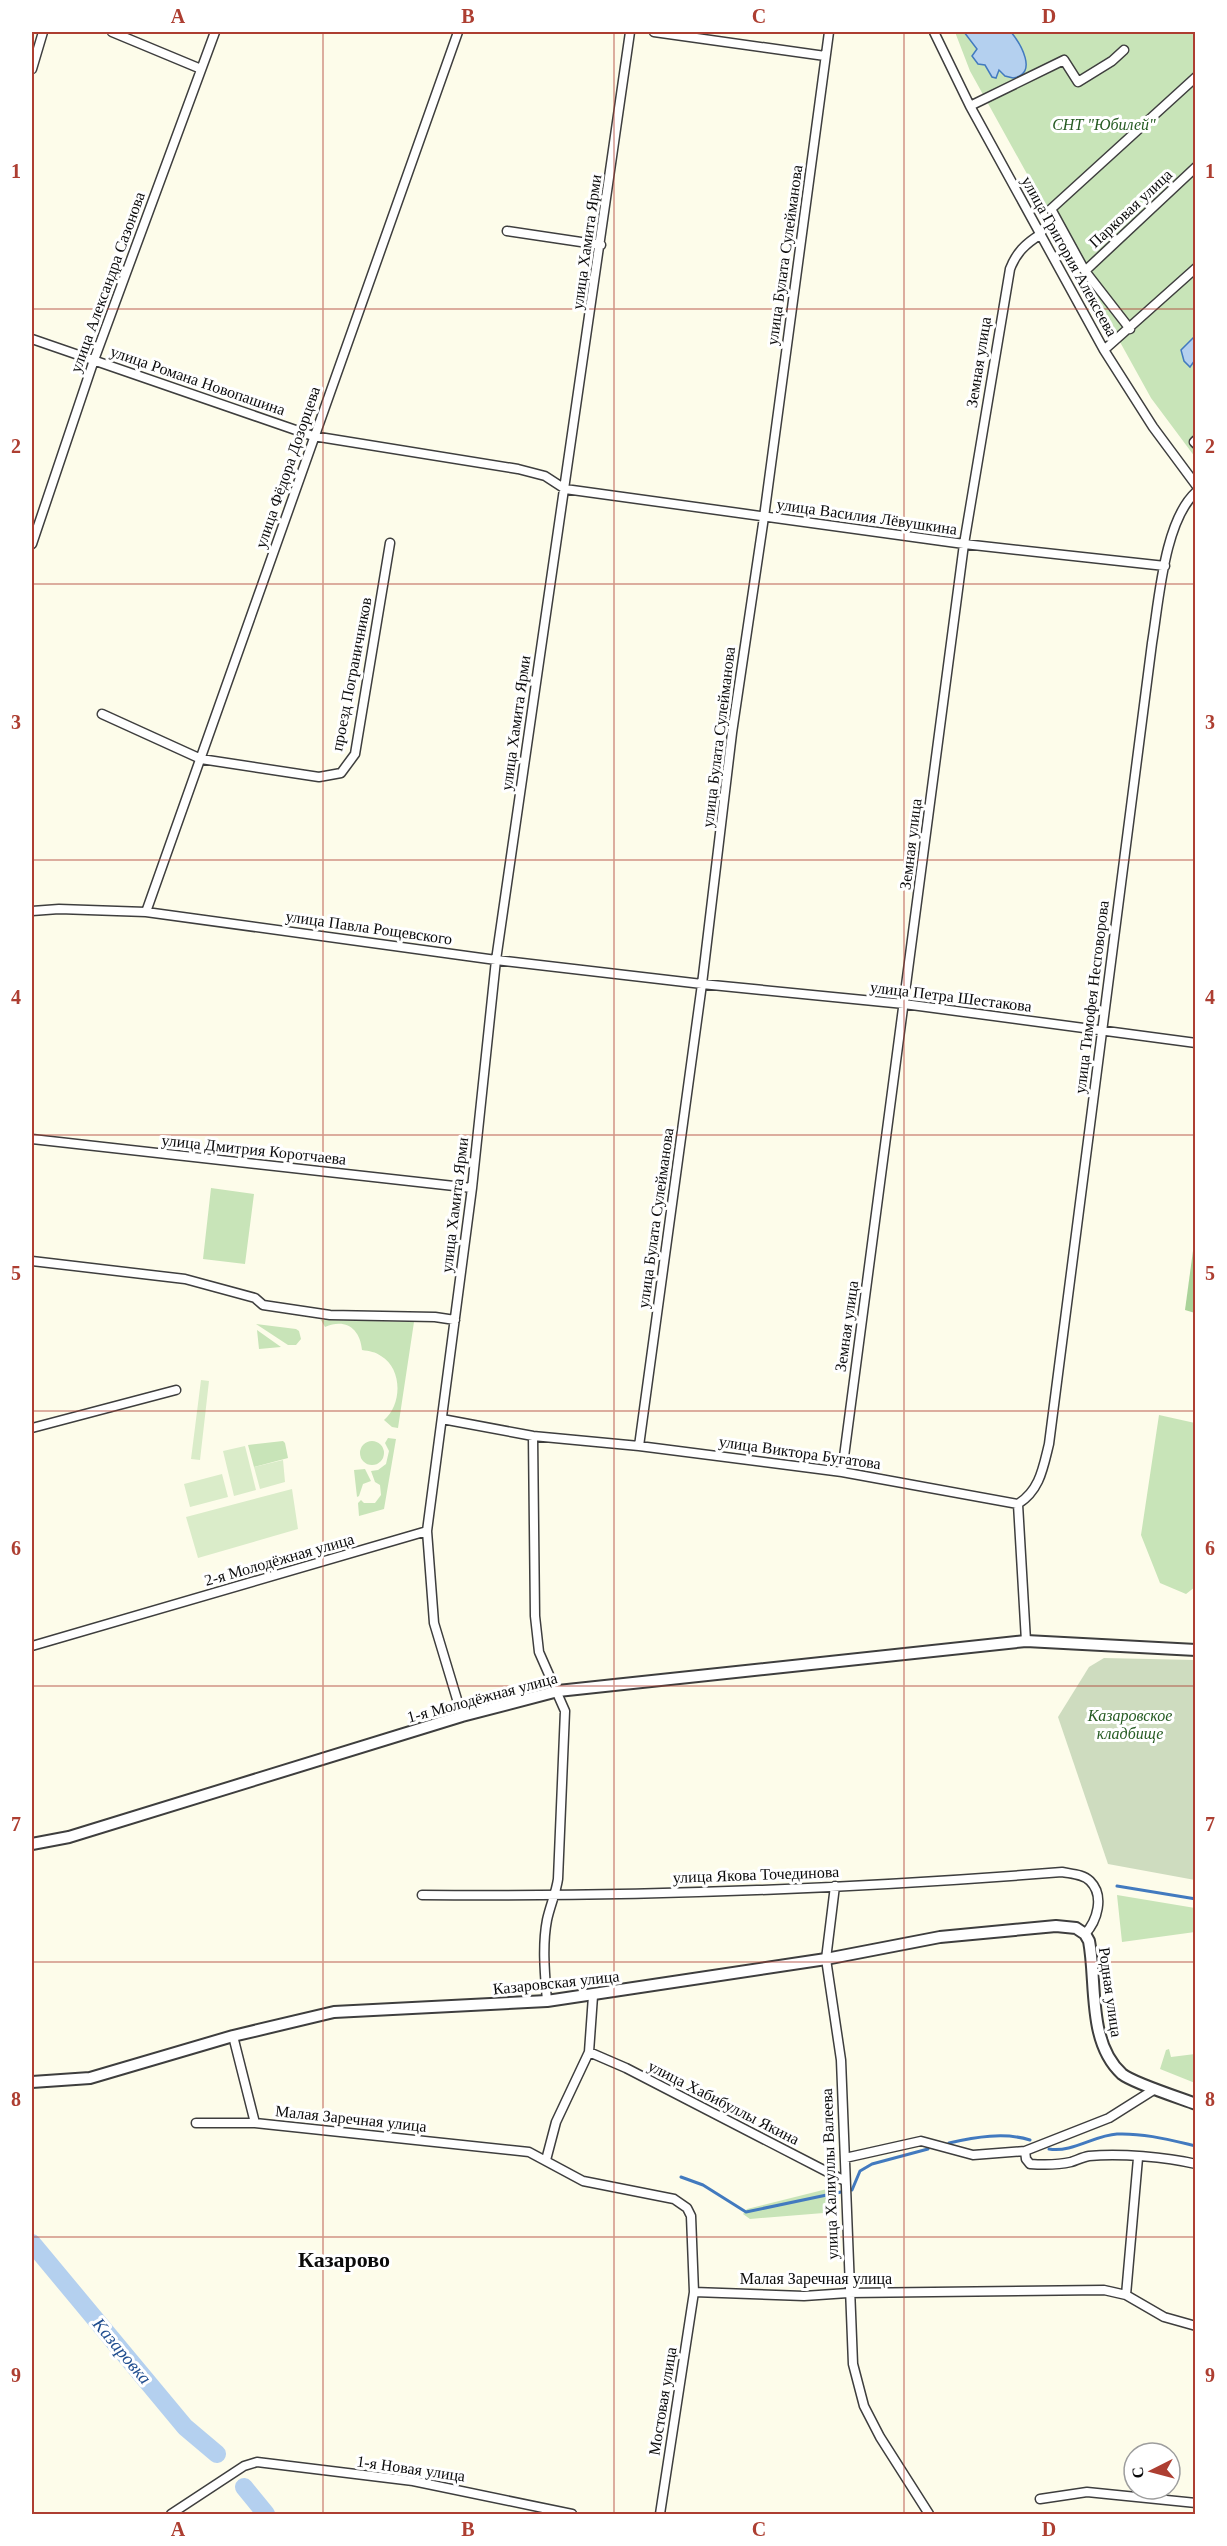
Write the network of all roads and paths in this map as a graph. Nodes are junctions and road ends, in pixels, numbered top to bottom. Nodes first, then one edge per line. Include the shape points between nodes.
1 (43, 32) edge
2 (112, 32) edge
3 (215, 32) edge
4 (458, 32) edge
5 (630, 32) edge
6 (654, 32) edge
7 (829, 32) edge
8 (934, 32) edge
9 (1124, 50) dead end
10 (825, 56) junction
11 (32, 69) edge
12 (201, 69) junction
13 (1196, 77) edge
14 (970, 106) junction
15 (1196, 167) edge
16 (507, 231) dead end
17 (1041, 234) junction
18 (601, 245) junction
19 (1196, 268) edge
20 (1085, 271) junction
21 (1130, 329) junction
22 (32, 339) edge
23 (1104, 350) junction
24 (94, 360) junction
25 (313, 436) junction
26 (1196, 485) edge
27 (565, 489) junction
28 (1196, 492) edge
29 (764, 518) junction
30 (390, 543) dead end
31 (32, 544) edge
32 (964, 544) junction
33 (1165, 566) junction
34 (102, 714) dead end
35 (201, 759) junction
36 (32, 911) edge
37 (146, 912) junction
38 (496, 960) junction
39 (702, 984) junction
40 (904, 1004) junction
41 (1102, 1031) junction
42 (1196, 1043) edge
43 (32, 1139) edge
44 (472, 1188) junction
45 (32, 1261) edge
46 (455, 1320) junction
47 (176, 1390) dead end
48 (442, 1419) junction
49 (32, 1428) edge
50 (533, 1436) junction
51 (639, 1446) junction
52 (842, 1472) junction
53 (1018, 1504) junction
54 (427, 1531) junction
55 (1026, 1641) junction
56 (32, 1646) edge
57 (1196, 1650) edge
58 (558, 1691) junction
59 (462, 1716) junction
60 (32, 1844) edge
61 (1089, 1880) joint
62 (835, 1886) junction
63 (422, 1895) dead end
64 (555, 1896) junction
65 (1085, 1934) junction
66 (826, 1959) junction
67 (593, 1996) junction
68 (547, 2001) junction
69 (233, 2036) junction
70 (589, 2052) junction
71 (32, 2082) edge
72 (1155, 2089) junction
73 (1196, 2104) edge
74 (255, 2122) junction
75 (196, 2123) dead end
76 (1025, 2151) junction
77 (845, 2158) junction
78 (1138, 2158) junction
79 (546, 2160) junction
80 (1196, 2163) edge
81 (845, 2181) junction
82 (694, 2292) junction
83 (848, 2293) junction
84 (1126, 2295) junction
85 (1196, 2326) edge
86 (1040, 2499) dead end
87 (1196, 2503) edge
88 (171, 2514) edge
89 (572, 2514) edge
90 (660, 2514) edge
91 (929, 2514) edge

1 - 11 street
2 - 12 street
3 - 12 street, улица Александра Сазонова
4 - 25 street, улица Фёдора Дозорцева
5 - 18 street, улица Хамита Ярми
6 - 10 street
7 - 10 street, улица Булата Сулейманова
8 - 14 street, улица Григория Алексеева
9 - 14 street via 1078,82 1064,60
10 - 29 street, улица Булата Сулейманова
12 - 24 street, улица Александра Сазонова
13 - 20 street via 1051,209
14 - 17 street, улица Григория Алексеева
15 - 20 street, Парковая улица
16 - 18 street
17 - 23 street, улица Григория Алексеева
17 - 32 street, Земная улица via 1020,250 1010,269
18 - 27 street, улица Хамита Ярми
19 - 21 street
20 - 21 street
21 - 23 street
22 - 24 street, улица Романа Новопашина
23 - 26 street, улица Григория Алексеева
24 - 25 street, улица Романа Новопашина
24 - 31 street, улица Александра Сазонова
25 - 27 street, улица Романа Новопашина via 518,469 545,476
25 - 35 street, улица Фёдора Дозорцева
27 - 29 street, улица Василия Лёвушкина
27 - 38 street, улица Хамита Ярми
28 - 33 street, улица Тимофея Несговорова via 1183,505 1174,525
29 - 32 street, улица Василия Лёвушкина
29 - 39 street, улица Булата Сулейманова via 732,733
30 - 35 street, проезд Пограничников via 355,754 341,774 319,777
32 - 33 street, улица Василия Лёвушкина
32 - 40 street, Земная улица
33 - 41 street, улица Тимофея Несговорова
34 - 35 street, проезд Пограничников
35 - 37 street, улица Фёдора Дозорцева
36 - 37 street, улица Павла Рощевского
37 - 38 street, улица Павла Рощевского
38 - 39 street, улица Павла Рощевского
38 - 44 street, улица Хамита Ярми
39 - 40 street, улица Петра Шестакова
39 - 51 street, улица Булата Сулейманова
40 - 41 street, улица Петра Шестакова
40 - 52 street, Земная улица
41 - 42 street, улица Петра Шестакова
41 - 53 street, улица Тимофея Несговорова via 1049,1444 1041,1478 1029,1497
43 - 44 street, улица Дмитрия Коротчаева
44 - 46 street, улица Хамита Ярми
45 - 46 street via 185,1279 255,1298 263,1305 330,1315
46 - 48 street, улица Хамита Ярми
47 - 49 street
48 - 50 street, улица Виктора Бугатова
48 - 54 street
50 - 51 street, улица Виктора Бугатова
50 - 58 street via 535,1616 539,1652
51 - 52 street, улица Виктора Бугатова
52 - 53 street, улица Виктора Бугатова
53 - 55 street
54 - 56 street, 2-я Молодёжная улица
54 - 59 street via 434,1623
55 - 57 street, 1-я Молодёжная улица
55 - 58 street, 1-я Молодёжная улица
58 - 59 street, 1-я Молодёжная улица
58 - 64 street via 565,1711
59 - 60 street, 1-я Молодёжная улица via 69,1837
61 - 62 street, улица Якова Точединова via 1062,1872
61 - 65 street, Родная улица via 1098,1908 1093,1925
62 - 64 street, улица Якова Точединова
62 - 66 street, улица Халиуллы Валеева
63 - 64 street, улица Якова Точединова
64 - 68 street via 547,1920
65 - 66 street, Казаровская улица via 1076,1928 1056,1926 940,1938
65 - 72 street, Родная улица via 1091,1954 1097,2024 1106,2053 1123,2075
66 - 67 street, Казаровская улица
66 - 77 street, улица Халиуллы Валеева via 841,2060
67 - 68 street, Казаровская улица
67 - 70 street
68 - 69 street, Казаровская улица via 334,2012
69 - 71 street, Казаровская улица via 90,2078
69 - 74 street
70 - 79 street via 556,2122
70 - 81 street, улица Хабибуллы Якина
72 - 73 street, Родная улица
72 - 76 street via 1109,2118
74 - 75 street, Малая Заречная улица
74 - 79 street, Малая Заречная улица via 529,2152
76 - 77 street via 973,2155 921,2141
76 - 78 street via 1030,2164 1054,2165 1088,2156
77 - 81 street, улица Халиуллы Валеева
78 - 80 street via 1165,2157
78 - 84 street
79 - 82 street, Малая Заречная улица via 584,2181 674,2199 687,2208 691,2216
81 - 83 street, улица Халиуллы Валеева
82 - 83 street, Малая Заречная улица via 804,2296
82 - 90 street, Мостовая улица
83 - 84 street, Малая Заречная улица via 1104,2290
83 - 91 street, улица Халиуллы Валеева via 853,2364 864,2406
84 - 85 street, Малая Заречная улица via 1164,2317
86 - 87 street via 1088,2492
88 - 89 street, 1-я Новая улица via 244,2466 257,2462 413,2481

